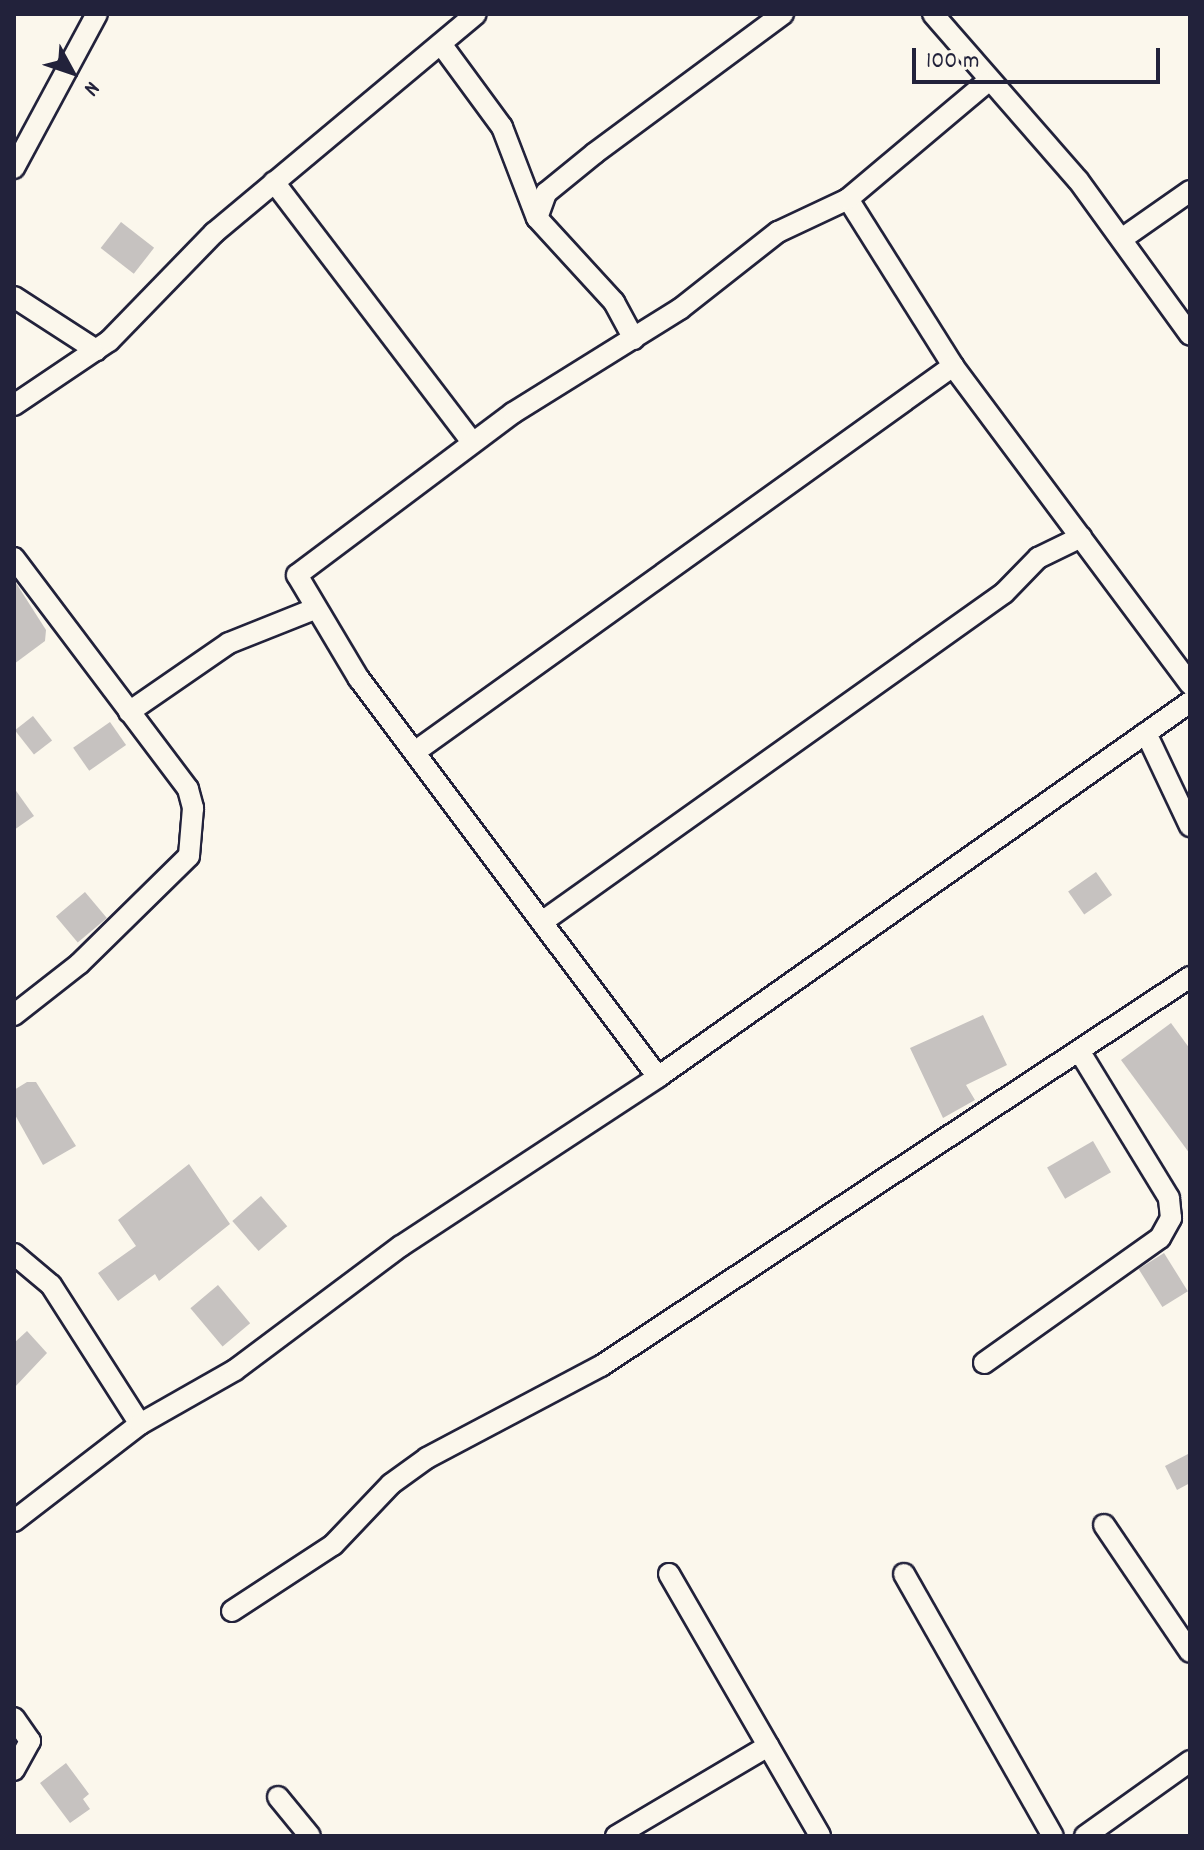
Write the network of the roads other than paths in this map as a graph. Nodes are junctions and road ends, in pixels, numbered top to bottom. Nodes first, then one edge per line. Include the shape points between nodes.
1 (97, 14) edge
2 (476, 14) edge
3 (783, 14) edge
4 (933, 14) edge
5 (441, 44) junction
6 (987, 82) junction
7 (14, 168) edge
8 (274, 182) junction
9 (1190, 191) edge
10 (848, 199) junction
11 (537, 218) junction
12 (1123, 238) junction
13 (14, 297) edge
14 (1190, 335) edge
15 (634, 339) junction
16 (96, 350) junction
17 (953, 366) junction
18 (14, 405) edge
19 (472, 442) junction
20 (1081, 537) junction
21 (14, 558) edge
22 (312, 610) junction
23 (1190, 684) edge
24 (1190, 702) edge
25 (129, 712) junction
26 (1146, 733) junction
27 (416, 751) junction
28 (1190, 826) edge
29 (542, 922) junction
30 (1190, 977) edge
31 (14, 1015) edge
32 (1081, 1054) junction
33 (658, 1077) junction
34 (14, 1254) edge
35 (984, 1363) dead end
36 (140, 1424) junction
37 (14, 1521) edge
38 (1104, 1525) dead end
39 (669, 1574) dead end
40 (904, 1574) dead end
41 (232, 1611) dead end
42 (1190, 1652) edge
43 (14, 1718) edge
44 (768, 1746) junction
45 (1190, 1761) edge
46 (14, 1770) edge
47 (278, 1797) dead end
48 (310, 1836) edge
49 (616, 1836) edge
50 (820, 1836) edge
51 (1053, 1836) edge
52 (1085, 1836) edge

1 - 7 street
2 - 5 street
3 - 11 street via 546,193
4 - 6 street
5 - 8 street
5 - 11 street via 502,127
6 - 10 street
6 - 12 street
8 - 16 street
8 - 19 street
9 - 12 street
10 - 15 street via 778,232
10 - 17 street
11 - 15 street via 614,302
12 - 14 street
13 - 16 street
15 - 19 street
16 - 18 street
17 - 20 street
17 - 27 street
19 - 22 street via 301,566 297,575
20 - 23 street
20 - 29 street via 1038,558 1004,593
21 - 25 street
22 - 25 street via 229,643
22 - 27 street
24 - 26 street
25 - 31 street via 188,789 189,856 79,964
26 - 28 street
26 - 33 street
27 - 29 street
29 - 33 street
30 - 32 street
32 - 35 street via 1169,1198 1171,1218 1160,1238
32 - 41 street via 601,1366 427,1458 391,1484 333,1545
33 - 36 street via 401,1246 235,1370
34 - 36 street via 51,1285
36 - 37 street
38 - 42 street
39 - 44 street
40 - 51 street
43 - 46 street via 30,1741
44 - 49 street
44 - 50 street
45 - 52 street
47 - 48 street

